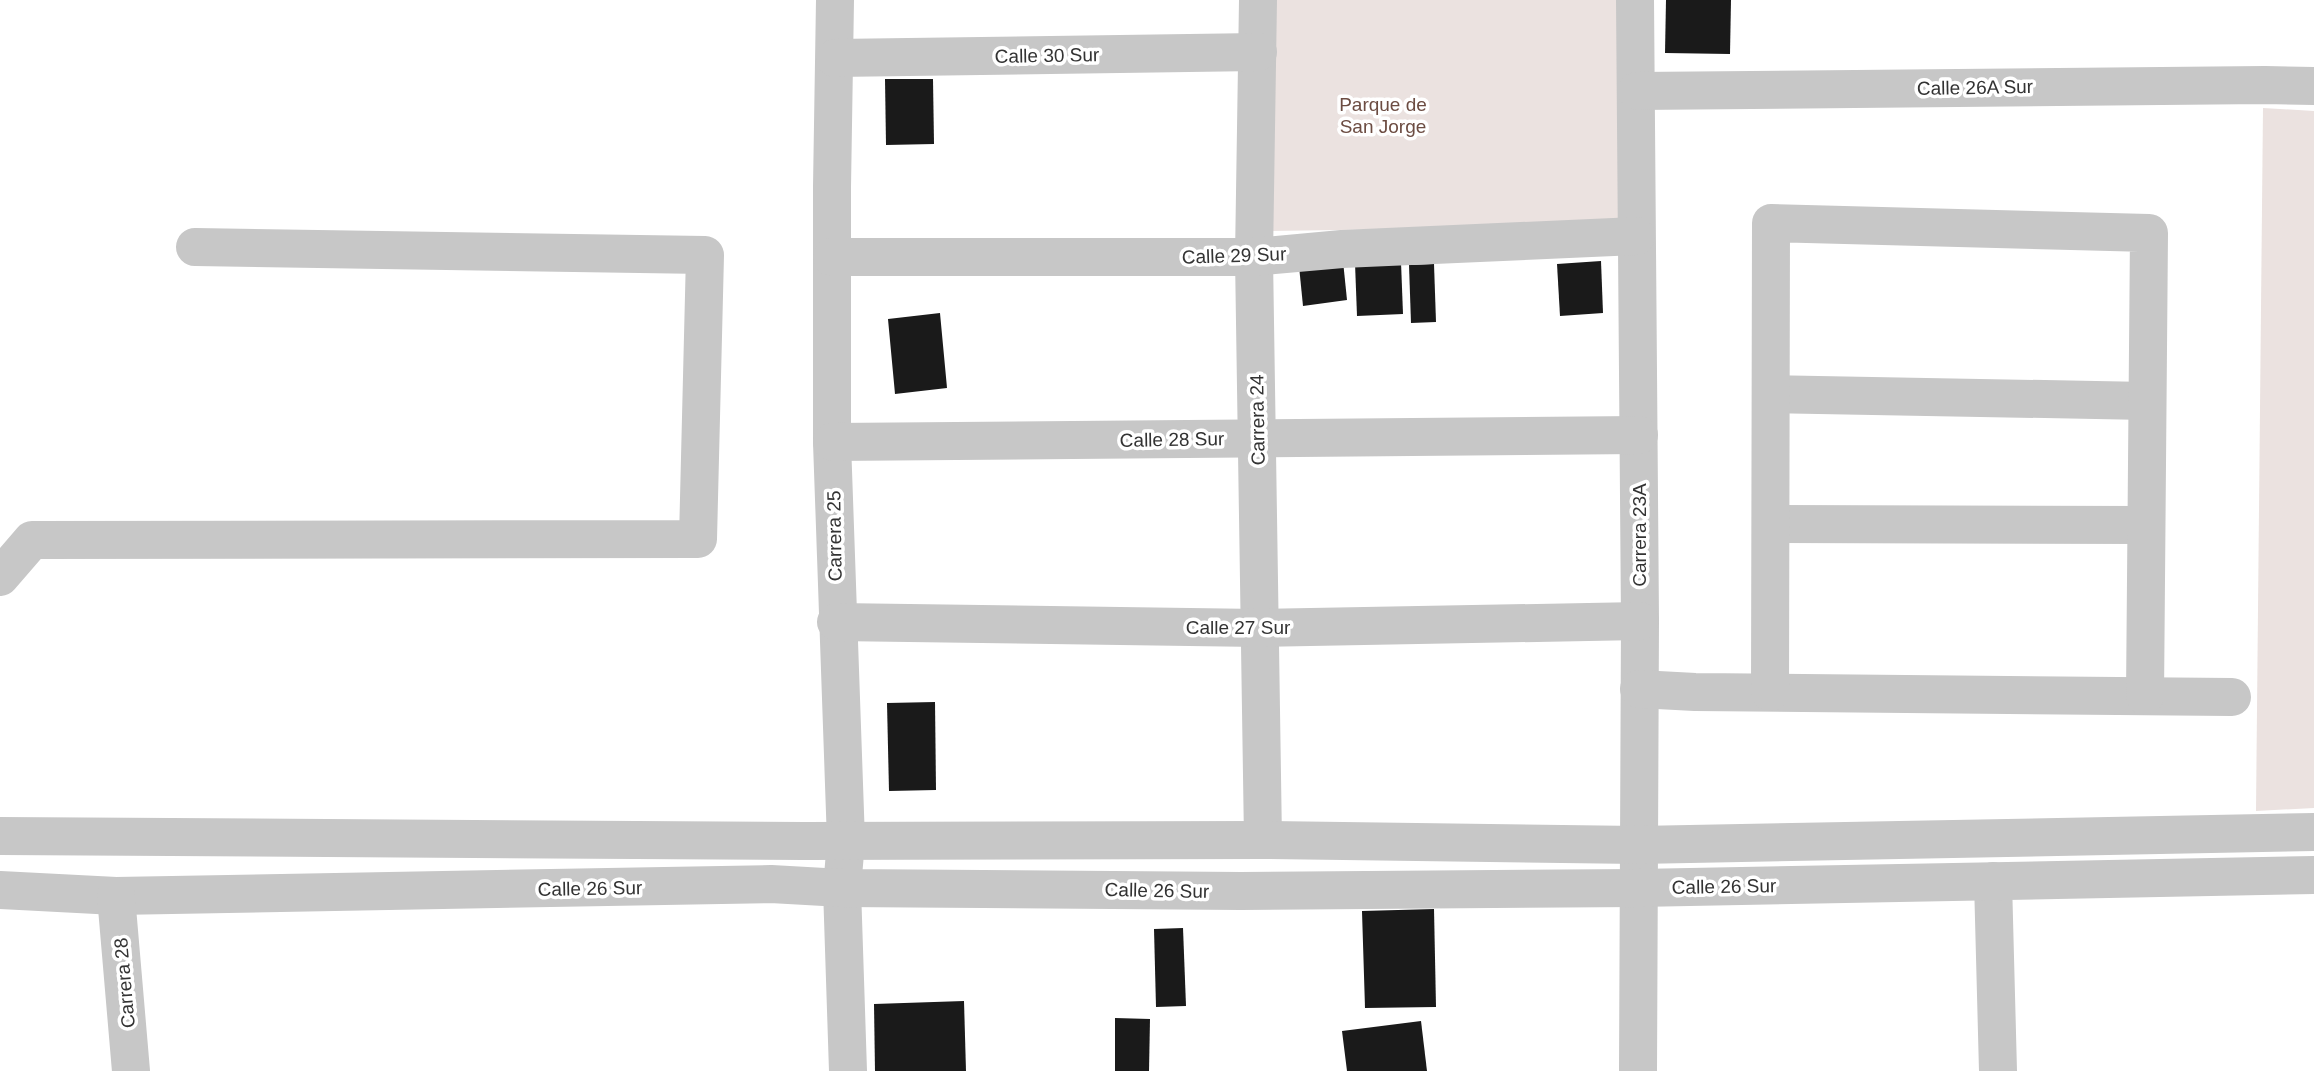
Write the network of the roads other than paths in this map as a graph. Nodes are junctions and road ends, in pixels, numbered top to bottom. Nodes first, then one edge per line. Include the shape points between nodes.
1 (835, 0) edge
2 (1258, 0) edge
3 (1634, 0) edge
4 (1258, 52) junction
5 (835, 58) junction
6 (2314, 86) edge
7 (1637, 91) junction
8 (1636, 236) junction
9 (195, 247) dead end
10 (832, 257) junction
11 (1254, 257) junction
12 (1771, 394) junction
13 (2147, 401) junction
14 (1639, 435) junction
15 (1258, 438) junction
16 (832, 442) junction
17 (1771, 524) junction
18 (2146, 525) junction
19 (16, 535) edge
20 (0, 577) edge
21 (1640, 621) junction
22 (836, 622) junction
23 (1259, 628) junction
24 (1639, 690) junction
25 (1770, 692) junction
26 (2145, 696) junction
27 (2232, 697) dead end
28 (2314, 832) edge
29 (0, 834) edge
30 (1263, 840) junction
31 (846, 841) junction
32 (1638, 845) junction
33 (2314, 875) edge
34 (1993, 881) junction
35 (842, 888) junction
36 (1638, 888) junction
37 (9, 891) edge
38 (116, 896) junction
39 (131, 1071) edge
40 (848, 1071) edge
41 (1638, 1071) edge
42 (1998, 1071) edge

1 - 5 street, Carrera 25
2 - 4 street, Carrera 24
3 - 7 street, Carrera 23A
4 - 5 street, Calle 30 Sur
4 - 11 street, Carrera 24
5 - 10 street, Carrera 25
6 - 7 street, Calle 26A Sur
7 - 8 street, Carrera 23A
8 - 11 street, Calle 29 Sur
8 - 14 street, Carrera 23A
9 - 19 street via 705,255 698,539
10 - 11 street, Calle 29 Sur
10 - 16 street, Carrera 25
11 - 15 street, Carrera 24
12 - 13 street
12 - 13 street via 1771,223 2149,233
12 - 17 street
13 - 18 street
14 - 15 street, Calle 28 Sur
14 - 21 street, Carrera 23A
15 - 16 street, Calle 28 Sur
15 - 23 street, Carrera 24
16 - 22 street, Carrera 25
17 - 18 street
17 - 25 street
18 - 26 street
19 - 20 street
21 - 23 street, Calle 27 Sur
21 - 24 street, Carrera 23A
22 - 23 street, Calle 27 Sur
22 - 31 street, Carrera 25
23 - 30 street, Carrera 24
24 - 25 street
24 - 32 street, Carrera 23A
25 - 26 street
26 - 27 street
28 - 32 street
29 - 31 street
29 - 37 street
30 - 31 street
30 - 32 street
31 - 35 street, Carrera 25
32 - 36 street, Carrera 23A
33 - 34 street, Calle 26 Sur
34 - 36 street, Calle 26 Sur
34 - 42 street
35 - 36 street, Calle 26 Sur
35 - 38 street, Calle 26 Sur via 771,884
35 - 40 street, Carrera 25
36 - 41 street, Carrera 23A
37 - 38 street, Calle 26 Sur
38 - 39 street, Carrera 28

